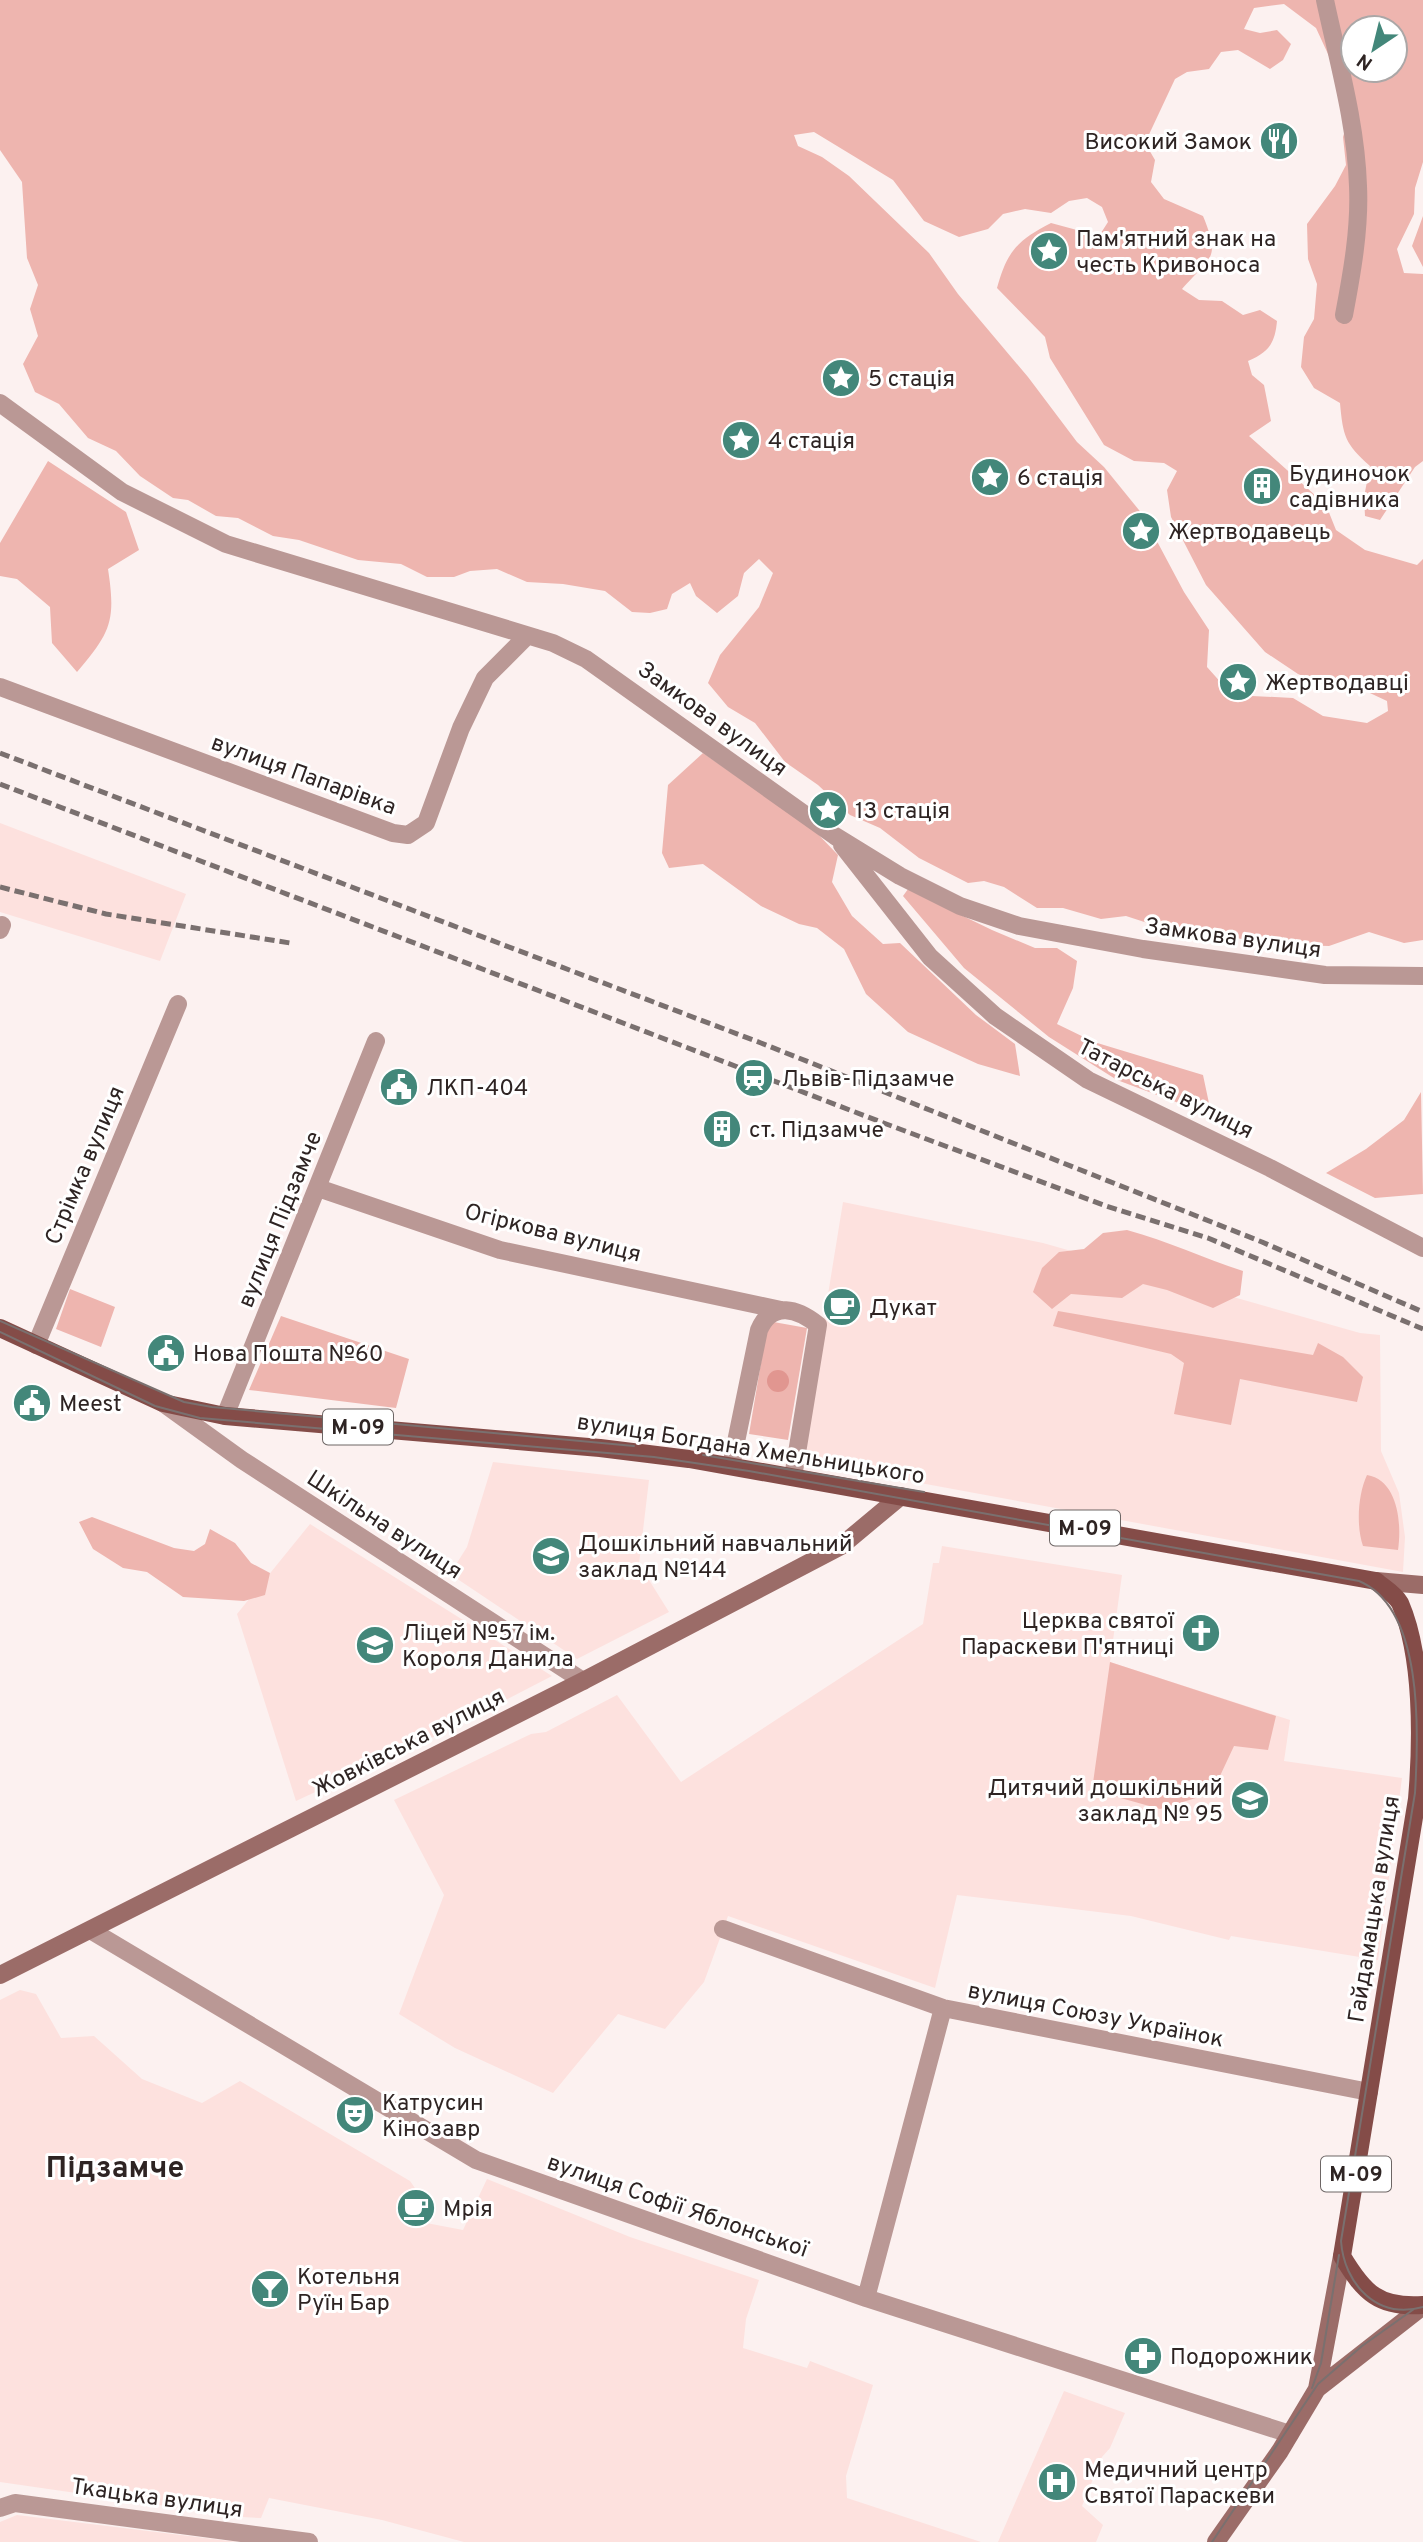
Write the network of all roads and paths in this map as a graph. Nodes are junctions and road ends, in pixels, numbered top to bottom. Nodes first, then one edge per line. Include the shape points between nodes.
1 (1325, 0) edge
2 (1344, 315) dead end
3 (0, 403) edge
4 (527, 636) junction
5 (0, 687) edge
6 (835, 836) junction
7 (1423, 976) edge
8 (178, 1004) dead end
9 (376, 1041) dead end
10 (318, 1188) junction
11 (1423, 1248) edge
12 (781, 1310) junction
13 (0, 1328) edge
14 (36, 1345) junction
15 (163, 1403) junction
16 (225, 1416) junction
17 (731, 1466) junction
18 (793, 1477) junction
19 (901, 1496) junction
20 (1376, 1581) junction
21 (1423, 1585) edge
22 (583, 1681) junction
23 (723, 1930) dead end
24 (92, 1931) junction
25 (0, 1975) edge
26 (943, 2008) junction
27 (1369, 2092) junction
28 (1342, 2256) junction
29 (866, 2298) junction
30 (1423, 2305) edge
31 (1317, 2389) junction
32 (1290, 2434) junction
33 (0, 2508) edge
34 (309, 2542) edge
35 (1216, 2542) edge

1 - 2 street via 1352,125 1358,187 1352,277
3 - 4 street, Замкова вулиця via 122,492 226,544
4 - 5 street, вулиця Папарівка via 485,678 426,823 408,835
4 - 6 street, Замкова вулиця via 586,659 617,678
6 - 7 street, Замкова вулиця via 960,906 1019,926 1325,975
6 - 11 street, Татарська вулиця via 930,957 995,1016 1088,1080
8 - 14 street, Стрімка вулиця
9 - 10 street, вулиця Підзамче
10 - 12 street, Огіркова вулиця via 500,1250
10 - 16 street, вулиця Підзамче
12 - 17 street via 769,1315 759,1330
12 - 18 street, Огіркова вулиця via 799,1311 818,1325
13 - 14 main road, вулиця Богдана Хмельницького / М-09
14 - 15 main road, вулиця Богдана Хмельницького / М-09
15 - 16 main road, вулиця Богдана Хмельницького / М-09
15 - 22 street, Шкільна вулиця via 242,1460
16 - 17 main road, вулиця Богдана Хмельницького / М-09 via 600,1448
17 - 18 main road, вулиця Богдана Хмельницького / М-09
18 - 19 main road, вулиця Богдана Хмельницького / М-09
19 - 20 main road, вулиця Богдана Хмельницького / М-09
19 - 22 street, Жовківська вулиця via 841,1546
20 - 21 street, вулиця Богдана Хмельницького
20 - 27 main road, Гайдамацька вулиця / М-09 via 1398,1600 1412,1632 1422,1678 1423,1734
22 - 24 street, Жовківська вулиця
23 - 26 street
24 - 25 street, Жовківська вулиця
24 - 29 street, вулиця Софії Яблонської via 476,2160
26 - 27 street, вулиця Союзу Українок
26 - 29 street, вулиця Союзу Українок
27 - 28 main road, Гайдамацька вулиця / М-09
28 - 30 main road via 1367,2292 1386,2304
28 - 31 street, Гайдамацька вулиця
29 - 32 street, вулиця Софії Яблонської
30 - 31 street
31 - 32 street
32 - 35 street
33 - 34 street, Ткацька вулиця via 15,2503

